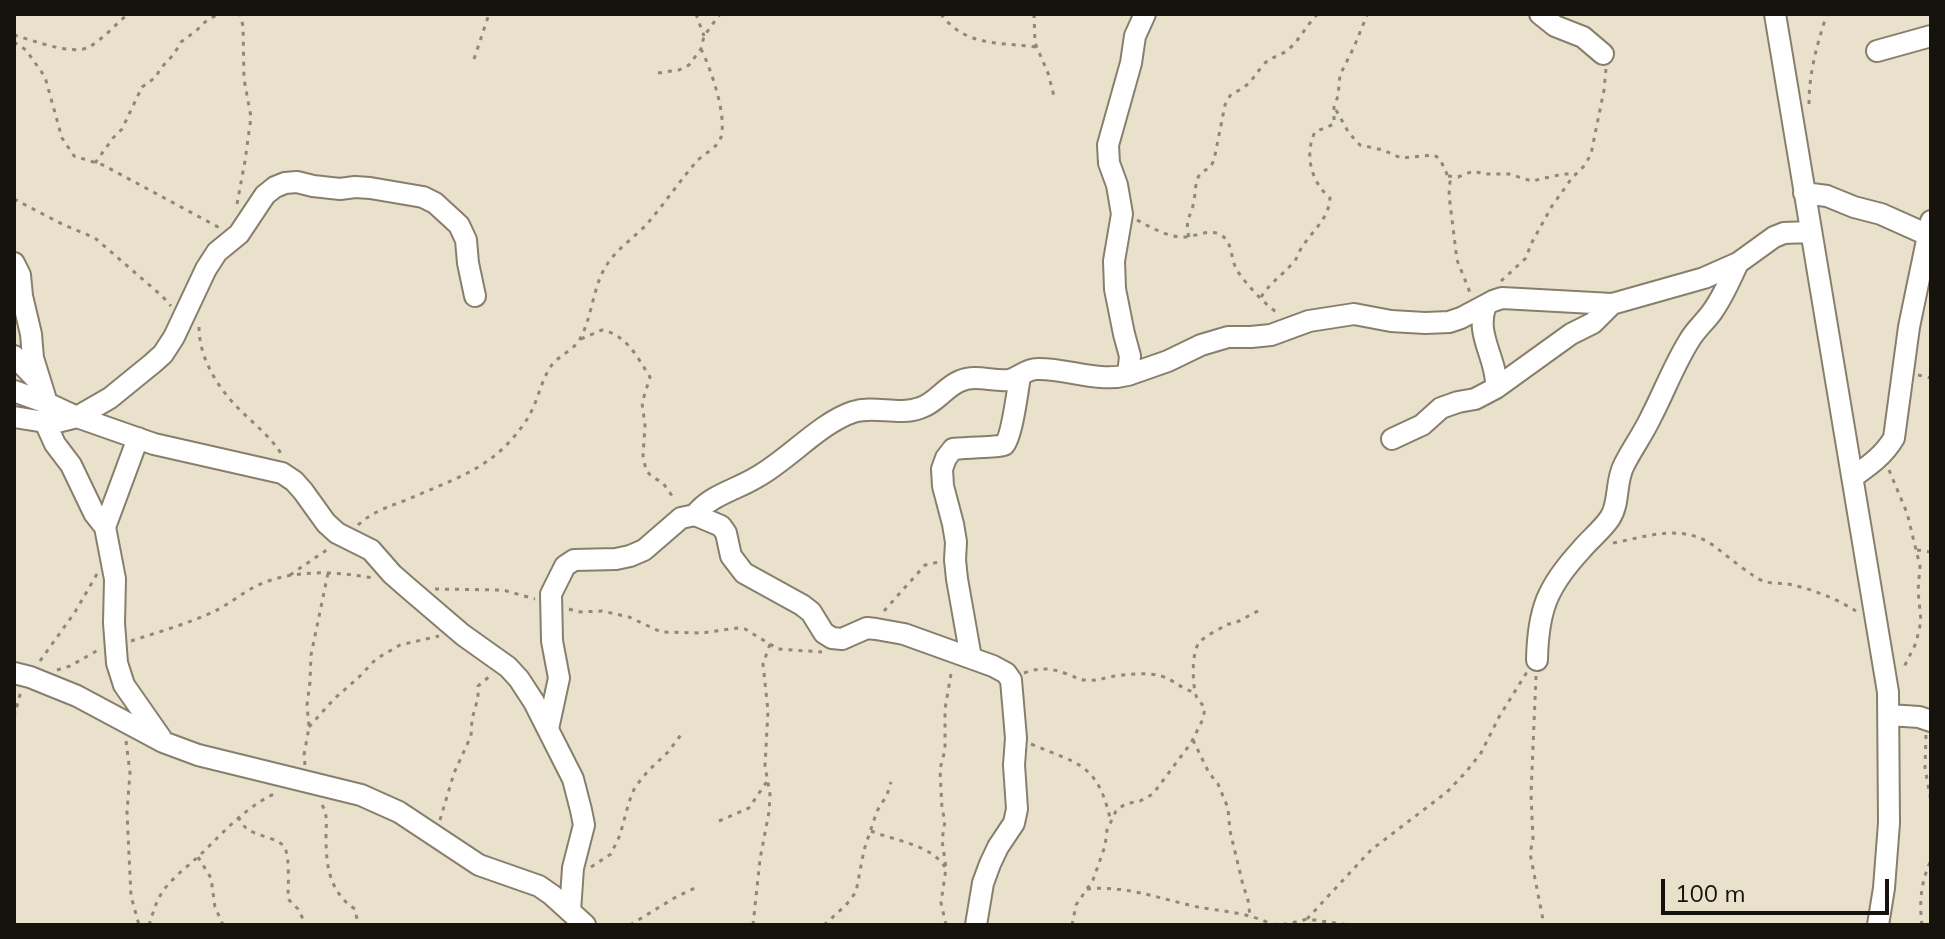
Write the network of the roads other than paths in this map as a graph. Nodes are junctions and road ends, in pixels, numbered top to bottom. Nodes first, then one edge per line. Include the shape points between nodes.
1 (1145, 14) edge
2 (1540, 14) edge
3 (1775, 14) edge
4 (1931, 36) edge
5 (1877, 51) dead end
6 (1603, 54) road end
7 (1804, 193) junction
8 (1810, 232) junction
9 (1929, 235) edge
10 (14, 263) edge
11 (1738, 263) junction
12 (475, 296) dead end
13 (1612, 304) junction
14 (1482, 307) junction
15 (14, 356) edge
16 (1128, 375) junction
17 (1020, 376) junction
18 (40, 383) junction
19 (1496, 388) junction
20 (14, 391) edge
21 (46, 413) junction
22 (14, 417) edge
23 (77, 417) junction
24 (138, 438) junction
25 (1392, 439) dead end
26 (1853, 477) junction
27 (695, 515) junction
28 (105, 527) junction
29 (967, 656) junction
30 (1537, 660) road end
31 (22, 675) edge
32 (1889, 715) junction
33 (1929, 720) edge
34 (548, 729) junction
35 (163, 742) junction
36 (578, 918) edge
37 (976, 925) edge
38 (1878, 925) edge

1 - 16 street via 1108,145 1122,214 1115,289 1130,356
2 - 6 street
3 - 7 street
4 - 5 street
7 - 8 street
7 - 9 street via 1881,214
8 - 11 street via 1774,237
8 - 26 street
9 - 26 street via 1909,327 1894,438
10 - 18 street
11 - 13 street
11 - 30 street via 1711,314 1690,338 1622,469 1611,516 1552,585 1542,609
12 - 23 street via 466,240 459,225 435,203 355,187 285,183 265,195 239,234 217,252 206,269 191,320 163,354 110,398
13 - 14 street via 1502,298
13 - 19 street via 1593,323
14 - 16 street via 1449,322 1354,314 1271,335 1228,337
14 - 19 street
15 - 18 street
16 - 17 street via 1095,377 1038,369
17 - 27 street via 964,379 909,411 856,411 758,477 703,505
17 - 29 street via 1004,445 953,449 942,469 956,542
18 - 21 street
19 - 25 street via 1441,408 1422,425
20 - 21 street
21 - 22 street
21 - 23 street
21 - 28 street via 55,444
23 - 24 street
24 - 28 street
24 - 34 street via 264,468 294,481 326,523 371,550 405,586 508,667
26 - 32 street
27 - 29 street via 721,526 731,556 744,573 802,605 832,638 867,628 904,634
27 - 34 street via 681,518 630,556 574,560 565,566 551,594 559,678
28 - 35 street via 115,579 117,663 124,685
29 - 37 street via 1009,677 1016,738 1017,809 990,864
31 - 35 street via 77,696
32 - 33 street
32 - 38 street via 1889,823
34 - 36 street via 573,779 584,825 571,886
35 - 36 street via 361,795 399,812 479,865 539,886

